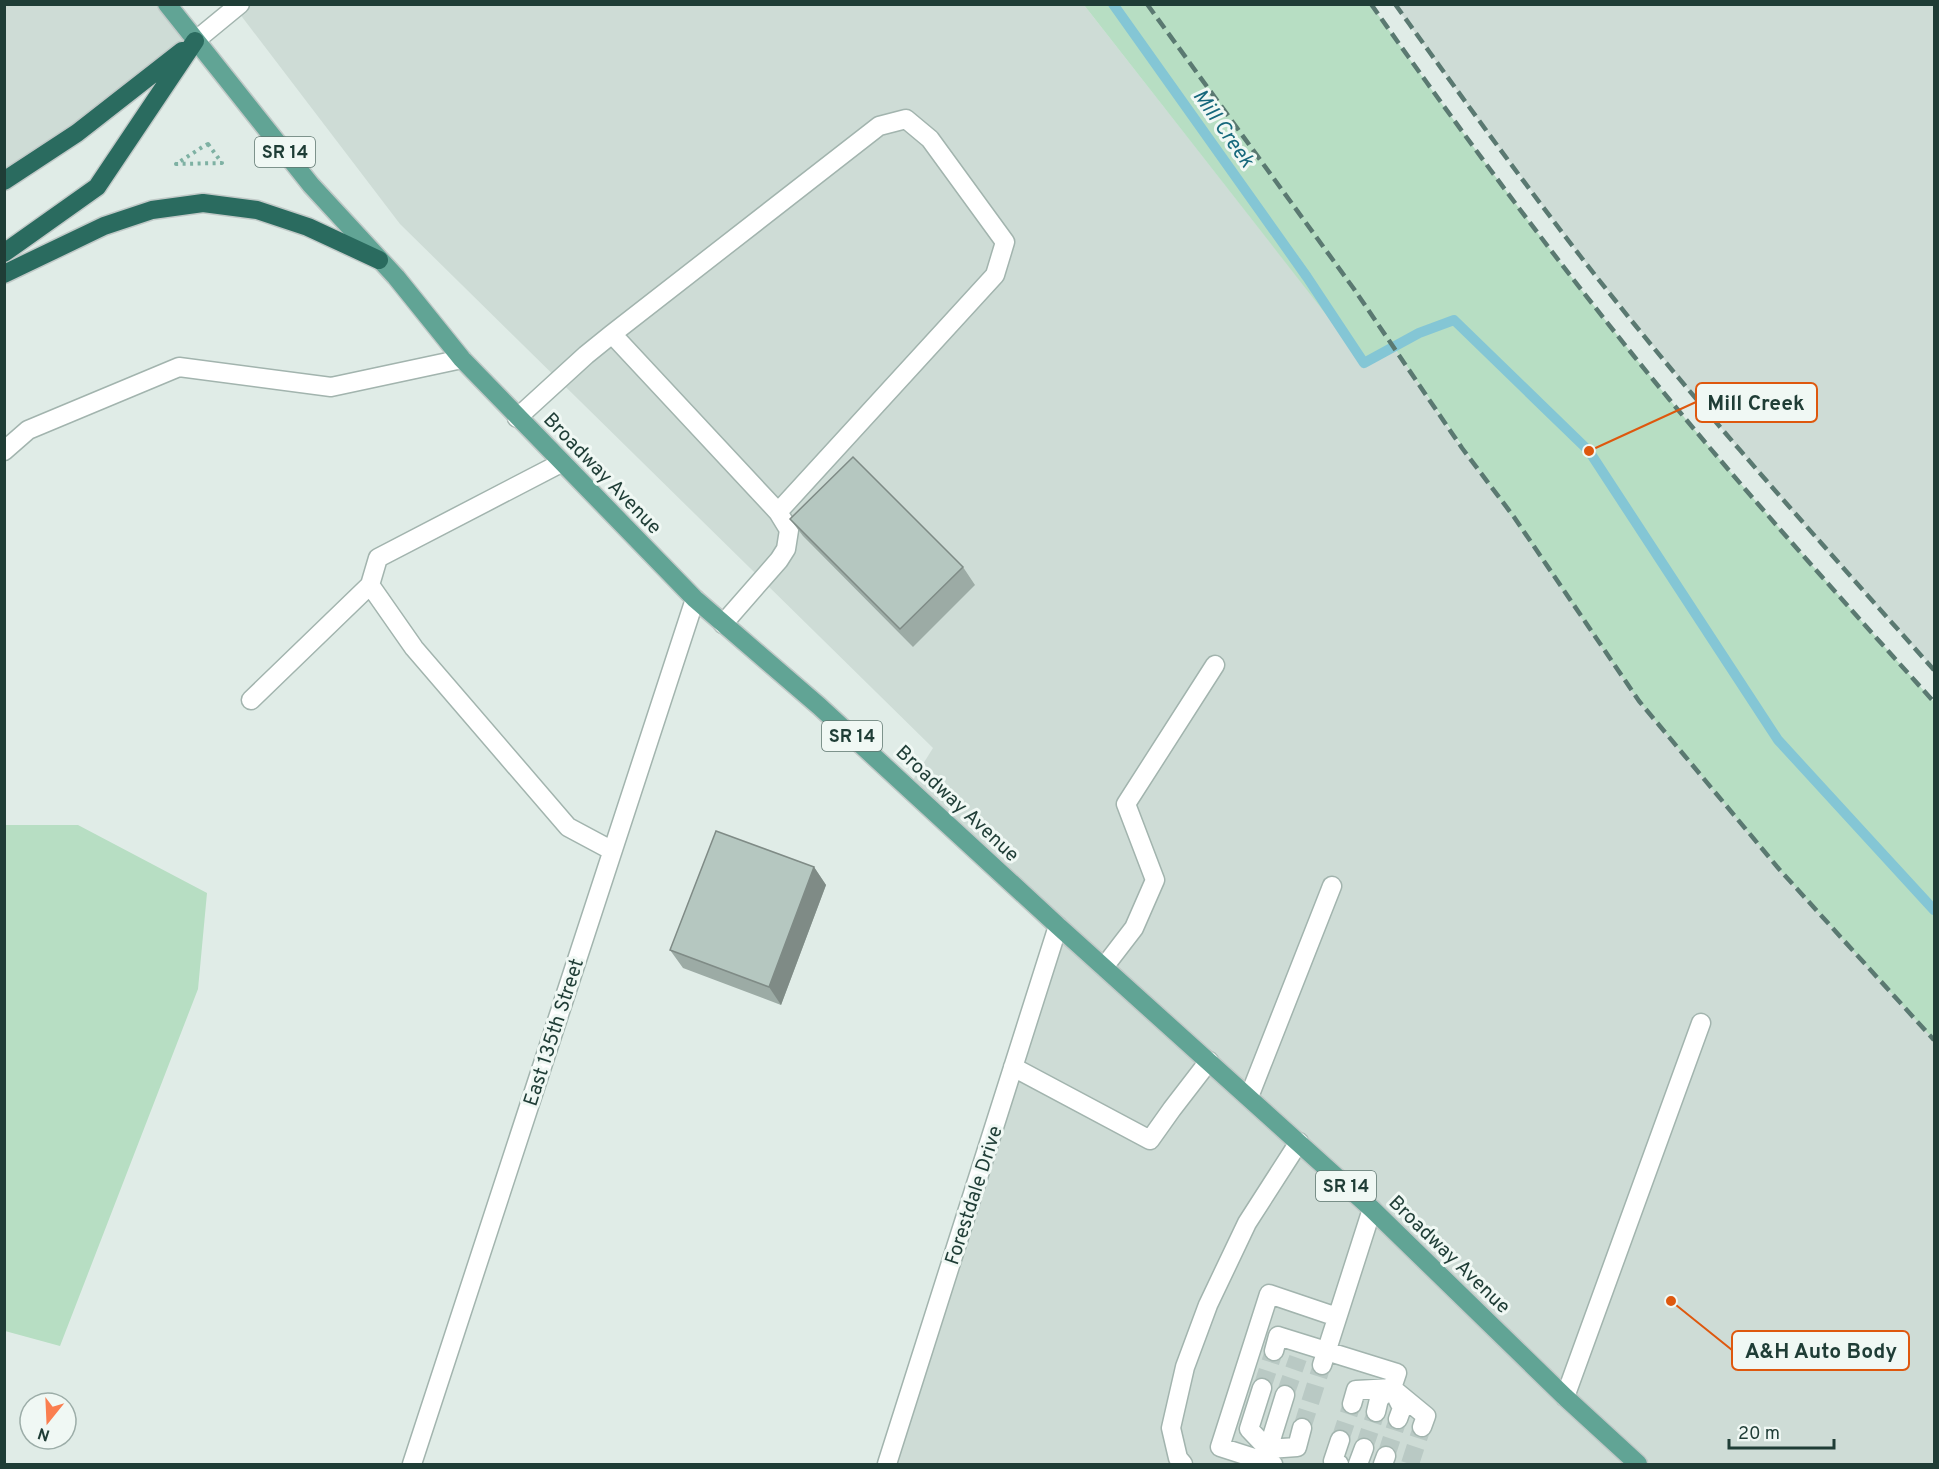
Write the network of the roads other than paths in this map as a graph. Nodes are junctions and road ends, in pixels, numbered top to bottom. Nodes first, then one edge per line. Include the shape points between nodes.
1 (167, 4) edge
2 (240, 4) edge
3 (195, 41) junction
4 (4, 181) edge
5 (4, 253) edge
6 (379, 260) junction
7 (4, 274) edge
8 (612, 334) junction
9 (462, 359) junction
10 (518, 418) junction
11 (4, 451) edge
12 (561, 463) junction
13 (778, 512) junction
14 (370, 585) junction
15 (695, 599) junction
16 (723, 624) junction
17 (1215, 665) dead end
18 (251, 700) dead end
19 (612, 850) junction
20 (1332, 886) dead end
21 (1058, 926) junction
22 (1104, 967) junction
23 (1701, 1023) dead end
24 (1209, 1061) junction
25 (1013, 1067) junction
26 (1249, 1097) junction
27 (1299, 1142) junction
28 (1372, 1209) junction
29 (1337, 1317) junction
30 (1274, 1351) dead end
31 (1324, 1358) junction
32 (1262, 1388) tunnel mouth
33 (1392, 1388) junction
34 (1285, 1395) tunnel mouth
35 (1564, 1397) junction
36 (1352, 1404) tunnel mouth
37 (1376, 1412) tunnel mouth
38 (1398, 1419) tunnel mouth
39 (1422, 1427) tunnel mouth
40 (1302, 1428) tunnel mouth
41 (1340, 1440) tunnel mouth
42 (1268, 1458) edge
43 (1628, 1461) edge
44 (412, 1464) edge
45 (887, 1464) edge
46 (1183, 1464) edge
47 (1339, 1464) edge

1 - 3 main road, Broadway Avenue / SR 14
2 - 3 street
3 - 4 highway via 77,133
3 - 5 highway via 98,187
3 - 6 main road, Broadway Avenue / SR 14 via 311,185
6 - 7 highway via 308,227 257,210 203,203 152,210 104,226
6 - 9 main road, Broadway Avenue / SR 14
8 - 10 street
8 - 13 street
8 - 13 street via 879,126 906,119 930,139 1005,242 995,275
9 - 10 main road, Broadway Avenue / SR 14
9 - 11 street via 331,387 179,367 28,430
10 - 12 main road, Broadway Avenue / SR 14
12 - 14 street via 378,558
12 - 15 main road, Broadway Avenue / SR 14
13 - 16 street via 789,530 786,549
14 - 18 street
14 - 19 street via 414,648 568,827
15 - 16 main road, Broadway Avenue / SR 14
15 - 19 street, East 135th Street
16 - 21 main road, Broadway Avenue / SR 14 via 819,706
17 - 22 street via 1126,804 1155,880 1134,928
19 - 44 street, East 135th Street
20 - 26 street
21 - 22 main road, Broadway Avenue / SR 14
21 - 25 street, Forestdale Drive
22 - 24 main road, Broadway Avenue / SR 14
23 - 35 street
24 - 25 street via 1150,1140
24 - 26 main road, Broadway Avenue / SR 14
25 - 45 street, Forestdale Drive
26 - 27 main road, Broadway Avenue / SR 14
27 - 28 main road, Broadway Avenue / SR 14
27 - 46 street via 1247,1223 1189,1356 1171,1428
28 - 29 street
28 - 35 main road, Broadway Avenue / SR 14
29 - 31 street
29 - 42 street via 1269,1294 1220,1447
30 - 31 street via 1278,1336 1300,1351
31 - 33 street via 1397,1373
32 - 42 street via 1249,1429
33 - 36 street via 1356,1390
33 - 37 street via 1379,1400
33 - 38 street via 1402,1408
33 - 39 street via 1426,1416
34 - 42 street
35 - 43 main road, Broadway Avenue / SR 14
40 - 42 street via 1297,1446
41 - 47 street via 1333,1461

